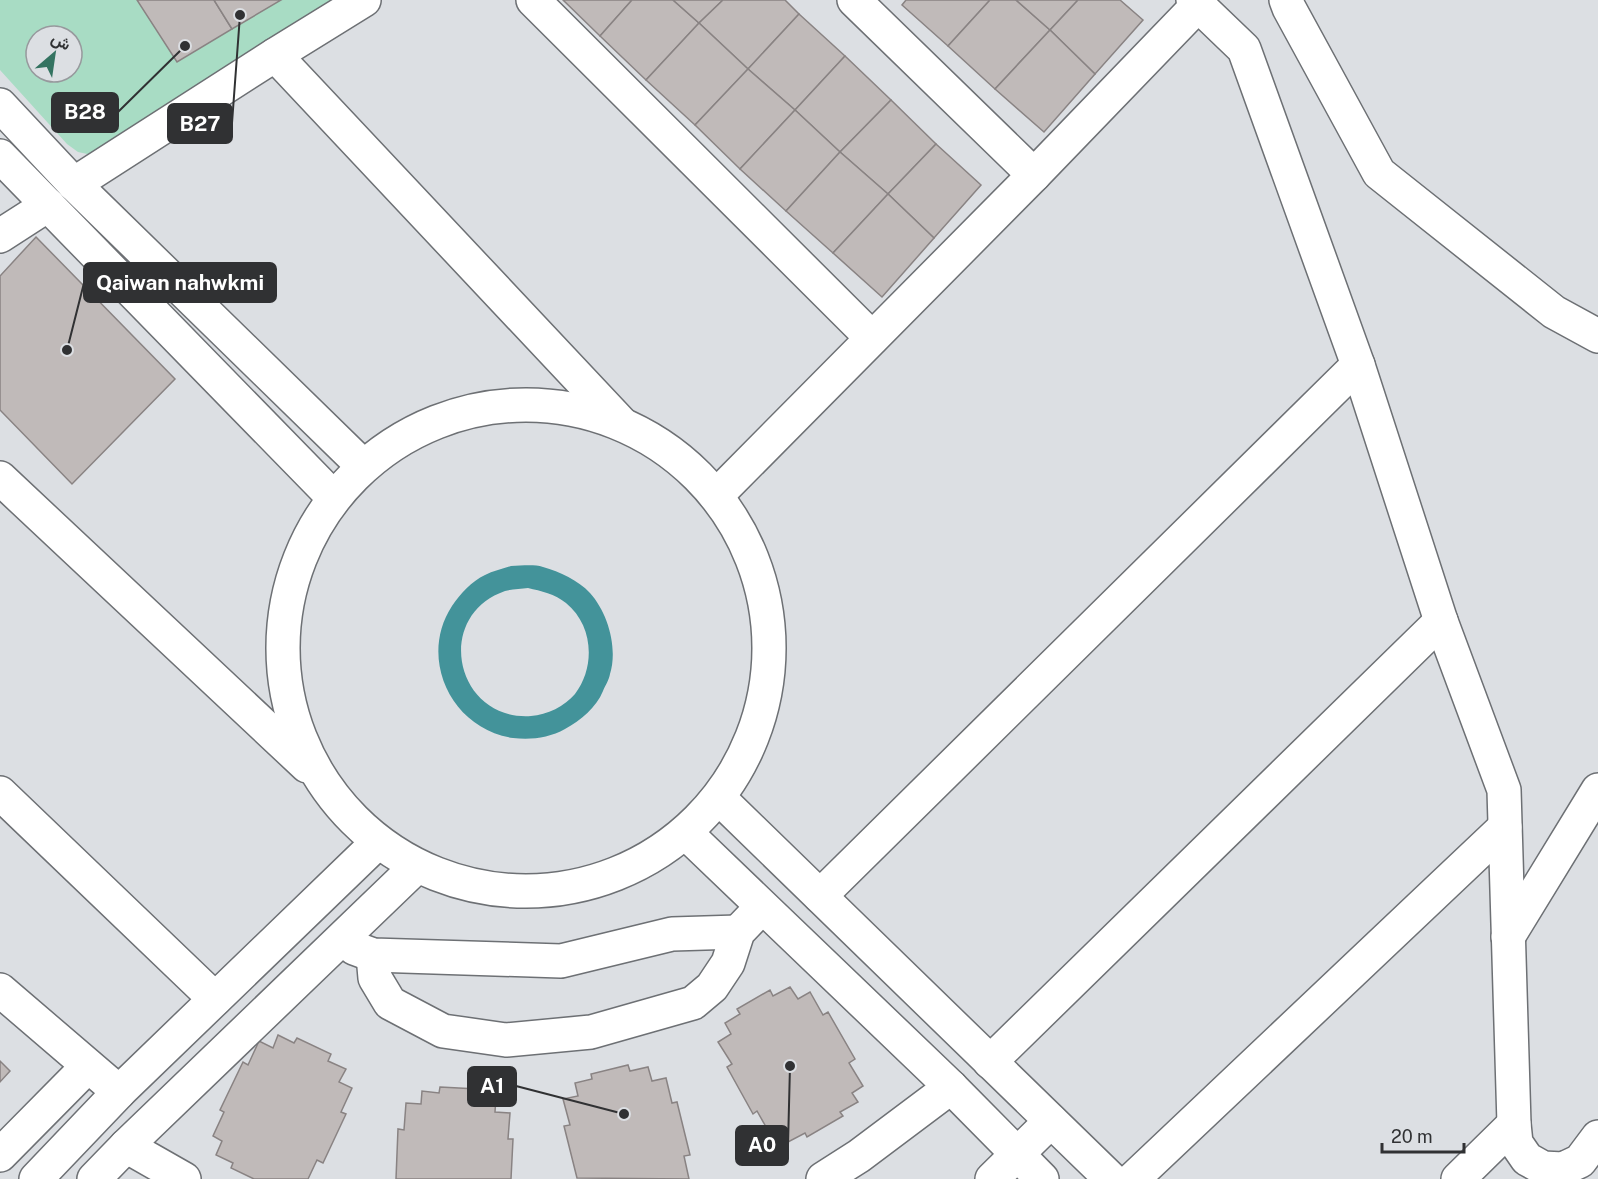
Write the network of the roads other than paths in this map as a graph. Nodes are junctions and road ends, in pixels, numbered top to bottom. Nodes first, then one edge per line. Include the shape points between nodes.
1 (364, 0) edge
2 (533, 0) edge
3 (854, 0) edge
4 (1286, 0) edge
5 (1196, 3) edge
6 (275, 55) junction
7 (0, 105) edge
8 (0, 156) edge
9 (1034, 175) junction
10 (74, 184) junction
11 (48, 205) junction
12 (0, 236) edge
13 (1598, 336) edge
14 (872, 338) junction
15 (1358, 364) junction
16 (622, 424) junction
17 (363, 466) junction
18 (0, 478) edge
19 (716, 496) junction
20 (333, 497) junction
21 (1441, 621) junction
22 (322, 780) junction
23 (1598, 790) edge
24 (0, 793) edge
25 (719, 798) junction
26 (1504, 827) junction
27 (686, 833) junction
28 (378, 842) junction
29 (417, 866) junction
30 (820, 896) junction
31 (762, 907) junction
32 (738, 932) junction
33 (1508, 937) junction
34 (338, 941) junction
35 (373, 956) junction
36 (0, 990) edge
37 (215, 999) junction
38 (990, 1062) junction
39 (88, 1066) junction
40 (951, 1087) junction
41 (119, 1092) junction
42 (1051, 1121) junction
43 (1514, 1124) junction
44 (1598, 1137) edge
45 (126, 1146) junction
46 (0, 1155) edge
47 (1017, 1155) junction
48 (1087, 1156) junction
49 (36, 1179) edge
50 (94, 1179) edge
51 (184, 1179) edge
52 (823, 1179) edge
53 (992, 1179) edge
54 (1042, 1179) edge
55 (1064, 1179) edge
56 (1111, 1179) edge
57 (1132, 1179) edge
58 (1458, 1179) edge

1 - 6 street
2 - 14 street
3 - 9 street
4 - 13 street via 1379,173 1554,312
5 - 9 street
5 - 15 street via 1244,49
6 - 10 street
6 - 16 street
7 - 10 street
8 - 11 street
9 - 14 street
10 - 17 street
11 - 12 street
11 - 20 street
14 - 19 street
15 - 21 street
15 - 30 street
16 - 17 street via 555,406 486,407 420,428
16 - 19 street via 662,446 697,474
17 - 20 street
18 - 22 street
19 - 25 street via 726,508 760,578 770,655 756,730
20 - 22 street via 296,565 281,640 291,717
21 - 26 street via 1504,790
21 - 38 street
22 - 28 street
23 - 33 street
24 - 37 street
25 - 27 street
25 - 30 street
26 - 33 street
26 - 57 street
27 - 29 street via 639,865 585,885 528,892 470,886
27 - 31 street
28 - 29 street
28 - 37 street
29 - 34 street
30 - 38 street
31 - 32 street
31 - 40 street
32 - 35 street via 672,934 561,961
32 - 35 street via 729,963 712,987 693,1003 591,1032 506,1040 443,1031 390,1003 375,978
33 - 43 street
34 - 35 street
34 - 45 street
36 - 39 street
37 - 41 street
38 - 42 street
39 - 41 street
39 - 46 street
40 - 47 street
40 - 52 street
41 - 49 street
42 - 47 street
42 - 48 street
43 - 44 street via 1516,1143 1527,1159 1543,1168 1563,1169 1580,1161
43 - 58 street
45 - 50 street
45 - 51 street
47 - 53 street
47 - 54 street
48 - 55 street
48 - 56 street

